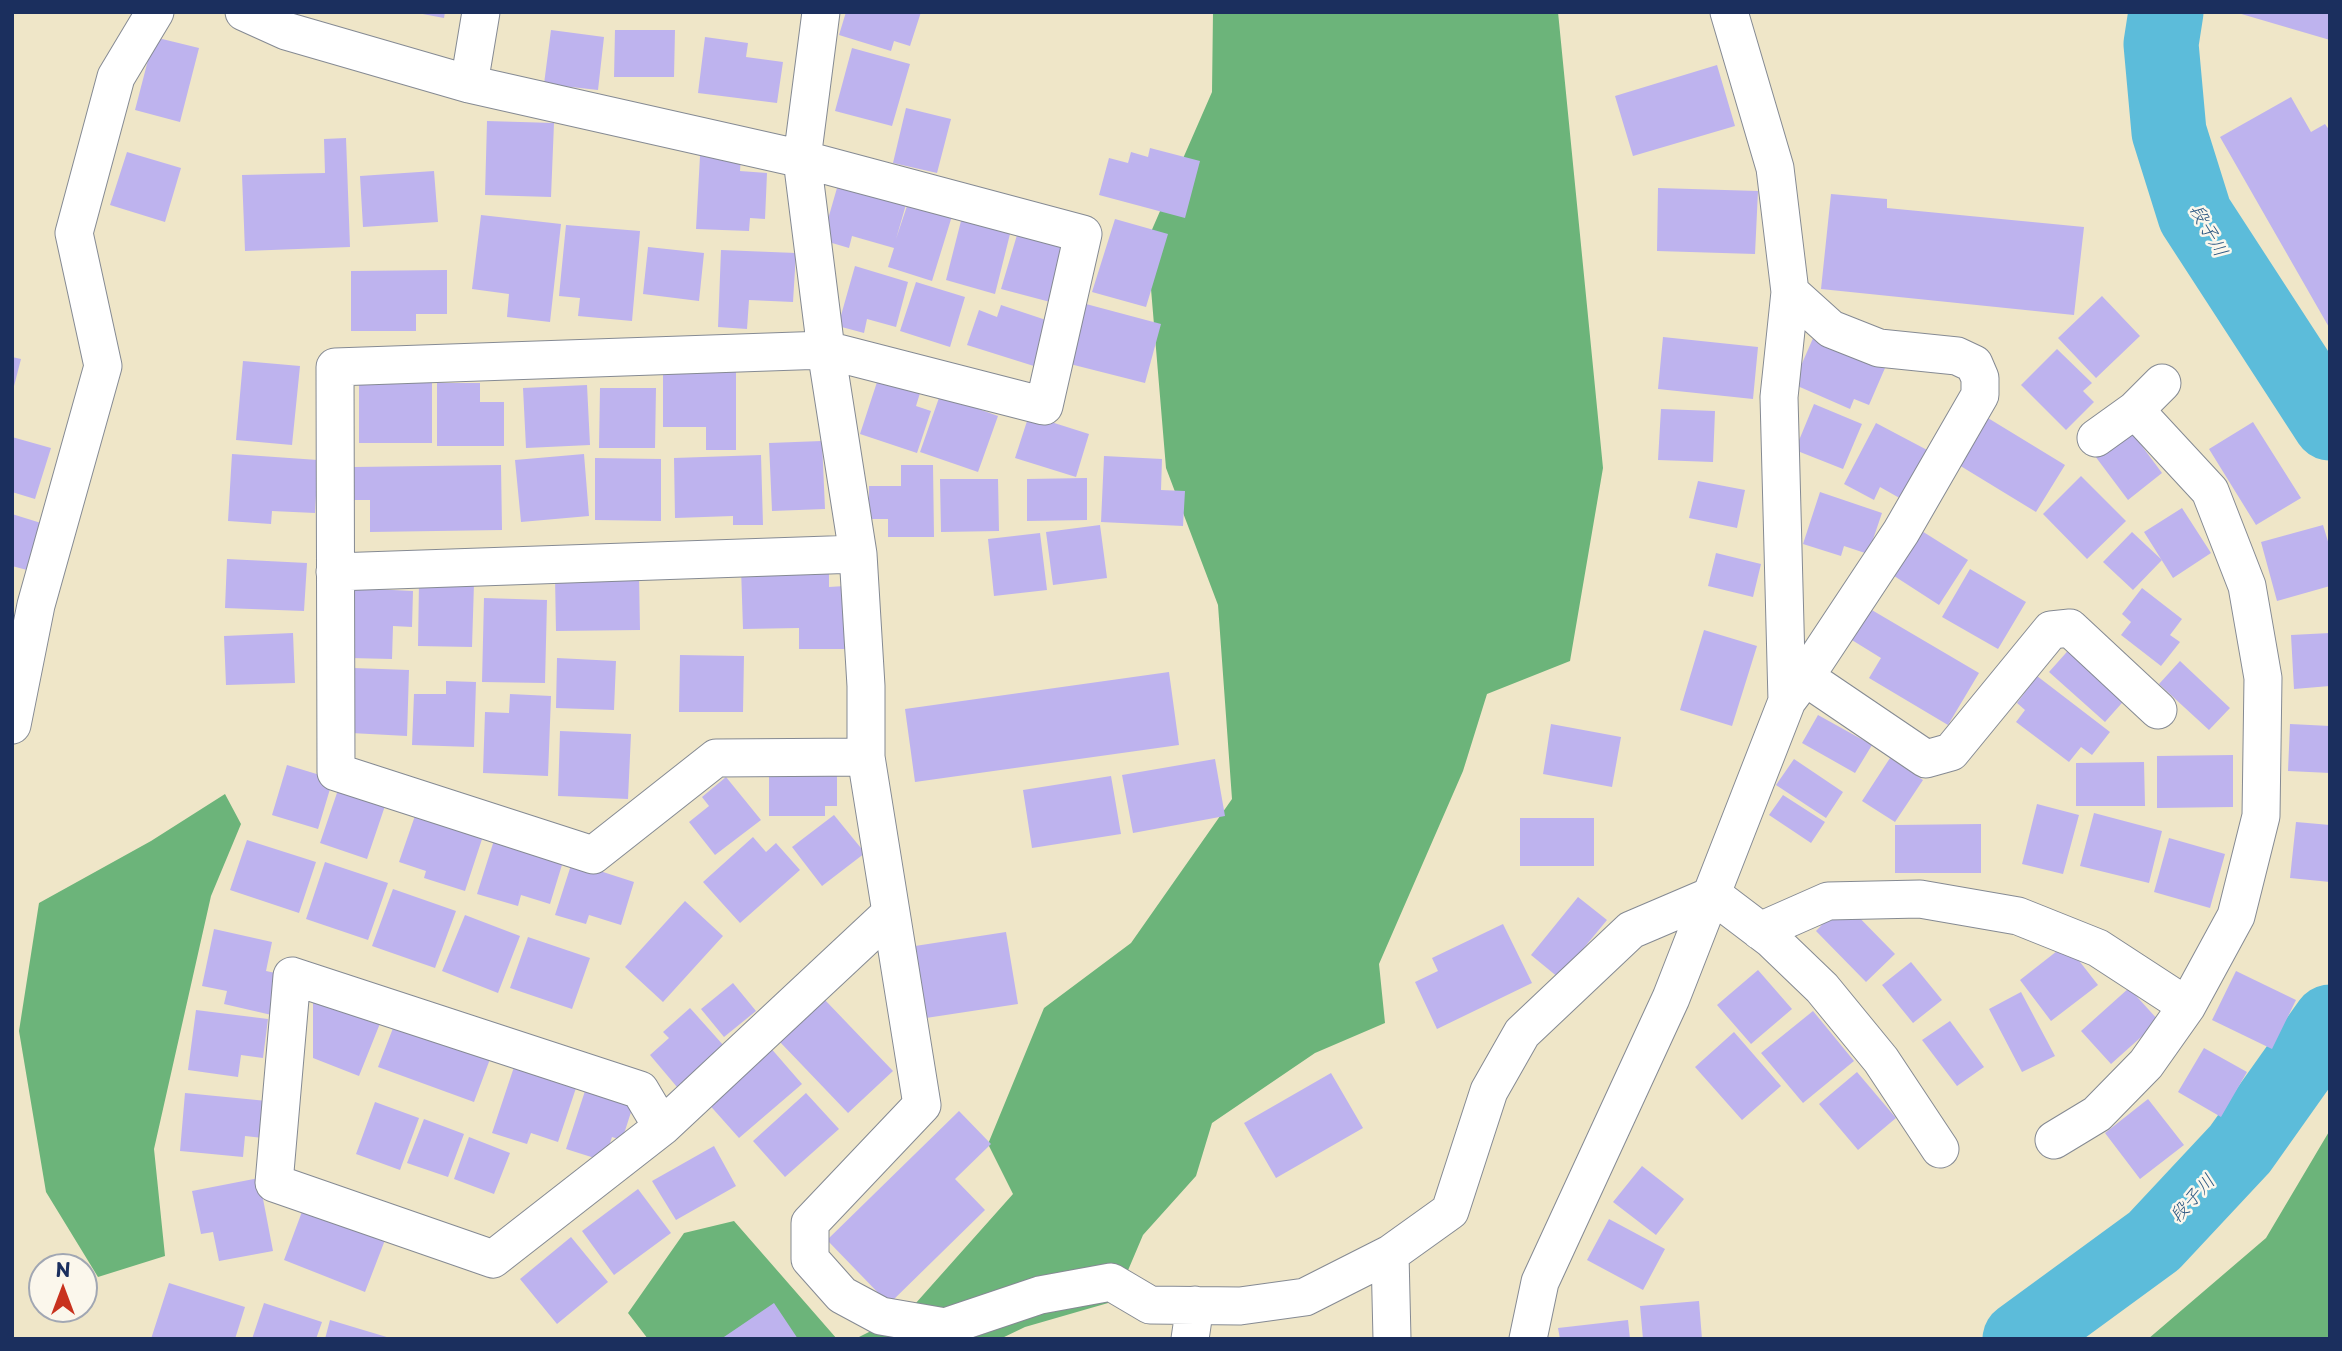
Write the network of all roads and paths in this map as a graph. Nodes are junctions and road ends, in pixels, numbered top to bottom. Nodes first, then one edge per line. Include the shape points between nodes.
1 (155, 12) edge
2 (244, 12) edge
3 (481, 12) edge
4 (821, 12) edge
5 (1729, 12) edge
6 (469, 84) junction
7 (802, 159) junction
8 (1790, 292) junction
9 (826, 350) junction
10 (2162, 383) dead end
11 (2135, 410) junction
12 (2096, 438) dead end
13 (858, 554) junction
14 (335, 572) junction
15 (24, 608) edge
16 (1796, 689) junction
17 (2158, 710) dead end
18 (12, 726) edge
19 (866, 757) junction
20 (1713, 895) junction
21 (891, 913) junction
22 (1760, 931) junction
23 (2187, 1006) junction
24 (662, 1127) junction
25 (2054, 1140) dead end
26 (1940, 1149) dead end
27 (1390, 1254) junction
28 (1192, 1322) edge
29 (1392, 1339) edge
30 (1528, 1339) edge

1 - 15 street via 116,77 74,233 103,366
2 - 6 street via 286,31
3 - 6 street
4 - 7 street
5 - 8 street via 1775,168
6 - 7 street
7 - 9 street
7 - 9 street via 1083,234 1044,406
8 - 16 street via 1779,397
8 - 16 street via 1831,329 1878,348 1957,356 1974,364 1980,378 1980,394 1901,533
9 - 13 street
9 - 14 street via 335,367
10 - 11 street
11 - 12 street
11 - 23 street via 2210,491 2247,586 2263,678 2261,816 2236,916
13 - 14 street
13 - 19 street
14 - 19 street via 336,772 593,855 716,758
15 - 18 street
16 - 17 street via 1927,759 1951,752 2051,630 2070,628
16 - 20 street via 1764,755
19 - 21 street
20 - 22 street
20 - 27 street via 1631,930 1522,1033 1489,1091 1450,1211
20 - 30 street via 1671,998 1540,1282
21 - 24 street
21 - 28 street via 922,1105 810,1223 810,1259 842,1295 881,1316 945,1326 1040,1295 1111,1282
22 - 23 street via 1828,901 1920,899 2018,916 2098,948
22 - 26 street via 1822,988 1881,1060
23 - 25 street via 2146,1064 2097,1114
24 - 24 street via 640,1090 292,976 274,1183 494,1259
27 - 28 street via 1304,1297 1240,1306
27 - 29 street

